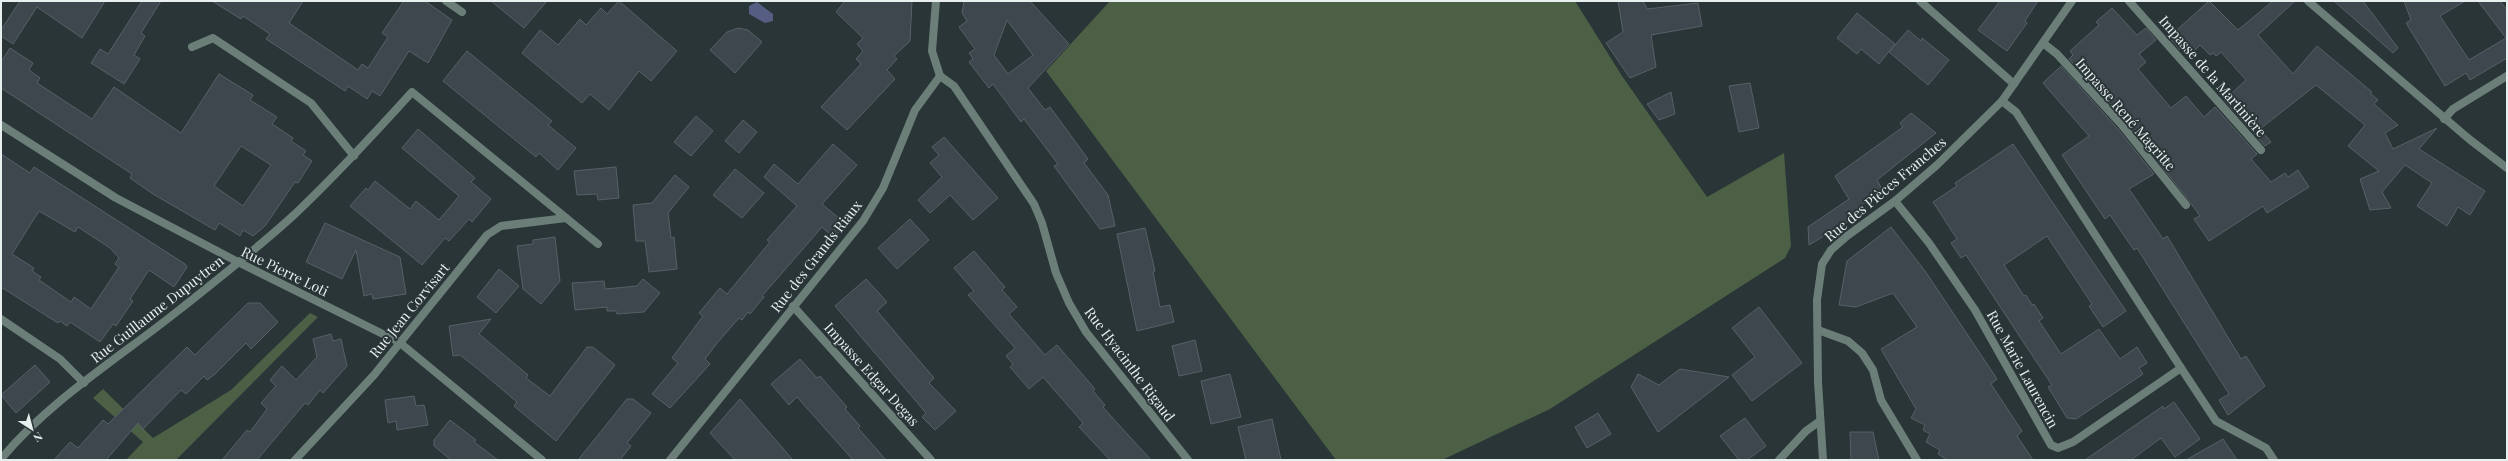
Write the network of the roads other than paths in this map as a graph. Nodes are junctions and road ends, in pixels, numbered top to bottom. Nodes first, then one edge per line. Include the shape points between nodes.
1 (446, 1) edge
2 (936, 1) edge
3 (1920, 1) edge
4 (2072, 1) edge
5 (2129, 1) edge
6 (2308, 1) edge
7 (462, 12) dead end
8 (2043, 43) junction
9 (192, 47) dead end
10 (940, 76) junction
11 (2507, 76) edge
12 (2014, 84) junction
13 (2002, 101) junction
14 (2444, 119) junction
15 (1, 125) edge
16 (2260, 150) dead end
17 (354, 156) junction
18 (2507, 168) edge
19 (1895, 201) junction
20 (2186, 205) dead end
21 (566, 218) junction
22 (598, 244) dead end
23 (238, 262) junction
24 (793, 306) junction
25 (1, 319) edge
26 (1818, 330) junction
27 (399, 342) junction
28 (2181, 368) junction
29 (84, 382) junction
30 (1820, 420) junction
31 (1, 459) edge
32 (295, 460) edge
33 (542, 460) edge
34 (670, 460) edge
35 (931, 460) edge
36 (1188, 460) edge
37 (1779, 460) edge
38 (1823, 460) edge
39 (1918, 460) edge
40 (2274, 460) edge

1 - 7 street
2 - 10 street via 932,51
3 - 12 street
4 - 8 street, Rue des Pièces Franches
5 - 16 street, Impasse de la Martinière
6 - 14 street
8 - 12 street, Rue des Pièces Franches
8 - 20 street, Impasse René Magritte via 2057,54 2121,124
9 - 17 street via 213,38 311,103
10 - 24 street, Rue des Grands Riaux via 915,110 883,188 863,221
10 - 36 street, Rue Hyacinthe Rigaud via 954,86 1026,190 1042,223 1056,273 1069,303 1086,332
11 - 14 street via 2453,109
12 - 13 street, Rue des Pièces Franches
13 - 19 street, Rue des Pièces Franches via 1937,165
13 - 28 street via 2016,112
14 - 18 street
15 - 23 street, Rue Pierre Loti via 116,198
17 - 21 street, Rue Guillaume Dupuytren via 412,92
17 - 23 street, Rue Guillaume Dupuytren via 294,214
19 - 26 street, Rue des Pièces Franches via 1847,236 1831,250 1822,264 1817,300
19 - 28 street, Rue Marie Laurencin via 1930,243 1975,310 2051,445 2058,448 2073,442
21 - 22 street
21 - 27 street, Rue Jean Corvisart via 500,226 493,230
23 - 27 street, Rue Pierre Loti
23 - 29 street, Rue Guillaume Dupuytren
24 - 34 street, Rue des Grands Riaux
24 - 35 street, Impasse Edgar Degas
25 - 29 street via 60,359
26 - 30 street, Rue des Pièces Franches
26 - 39 street via 1848,341 1862,353 1873,370 1881,400
27 - 32 street, Rue Jean Corvisart via 374,374
27 - 33 street, Rue Pierre Loti
28 - 40 street via 2216,421 2266,448
29 - 31 street, Rue Guillaume Dupuytren via 33,426
30 - 37 street
30 - 38 street, Rue des Pièces Franches

